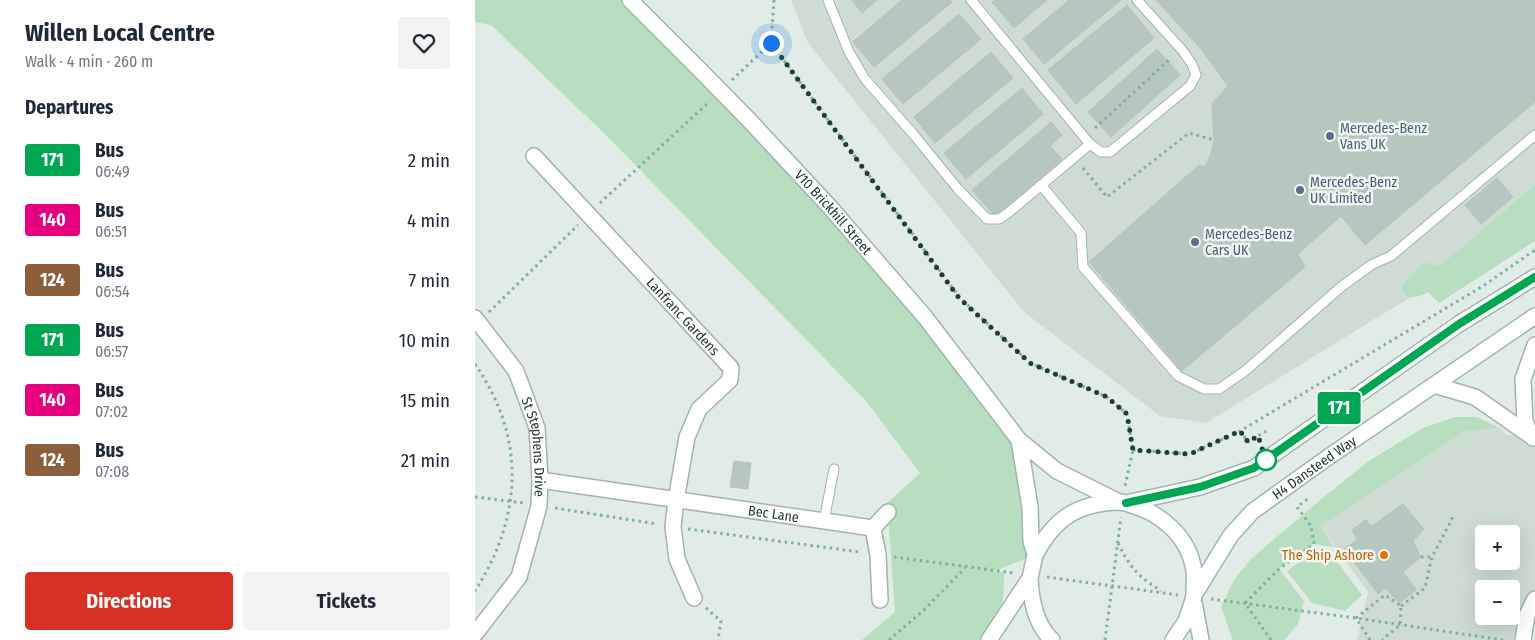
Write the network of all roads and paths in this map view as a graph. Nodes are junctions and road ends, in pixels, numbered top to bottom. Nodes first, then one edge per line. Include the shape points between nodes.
1 (630, 0) edge
2 (774, 0) edge
3 (828, 0) edge
4 (971, 0) edge
5 (1137, 0) edge
6 (771, 43) junction
7 (1181, 49) junction
8 (729, 83) dead end
9 (715, 96) dead end
10 (1095, 128) dead end
11 (1535, 135) edge
12 (1090, 144) junction
13 (534, 156) dead end
14 (1041, 185) junction
15 (588, 215) junction
16 (1535, 250) edge
17 (1535, 277) edge
18 (1535, 316) edge
19 (477, 320) edge
20 (1535, 345) edge
21 (475, 364) edge
22 (1434, 385) junction
23 (1268, 430) dead end
24 (1240, 431) junction
25 (1533, 439) edge
26 (1019, 440) junction
27 (834, 469) dead end
28 (540, 480) junction
29 (475, 497) edge
30 (1310, 497) dead end
31 (676, 500) junction
32 (511, 502) junction
33 (1123, 503) junction
34 (539, 506) junction
35 (888, 512) dead end
36 (1453, 517) dead end
37 (824, 521) junction
38 (673, 527) junction
39 (873, 528) junction
40 (1117, 542) dead end
41 (878, 555) junction
42 (1035, 555) junction
43 (1432, 557) junction
44 (1421, 558) dead end
45 (1201, 572) junction
46 (1030, 578) junction
47 (475, 591) edge
48 (1162, 592) junction
49 (1194, 597) junction
50 (694, 598) joint
51 (1535, 599) edge
52 (880, 600) dead end
53 (1245, 603) junction
54 (1401, 606) junction
55 (1356, 618) junction
56 (1400, 625) junction
57 (1195, 630) edge
58 (475, 634) edge
59 (719, 640) edge
60 (889, 640) edge
61 (989, 640) edge
62 (1052, 640) edge
63 (1105, 640) edge
64 (1173, 640) edge
65 (1271, 640) edge
66 (1370, 640) edge
67 (1382, 640) edge
68 (1503, 640) edge
69 (1523, 640) edge

1 - 26 street, V10 Brickhill Street, bridge via 829,206 925,317
2 - 6 path
3 - 14 lane via 849,52 865,79 958,190 987,219 999,219
4 - 12 lane
5 - 7 lane
6 - 8 path
6 - 24 path via 959,298 1030,363 1107,397 1127,414 1133,450 1190,454
7 - 10 path
7 - 12 lane via 1196,75 1190,86 1110,152 1101,152
9 - 15 path
11 - 14 lane via 1391,256 1371,265 1341,287 1245,371 1219,388 1204,389 1178,376 1083,267 1081,233
12 - 14 lane
13 - 15 street, Lanfranc Gardens
15 - 19 path
15 - 31 street, Lanfranc Gardens via 731,368 730,380 699,409 687,437
16 - 24 path via 1483,286
17 - 33 street via 1459,324 1254,468 1200,487
18 - 22 street, H4 Dansteed Way
19 - 28 street, St Stephens Drive via 516,371 537,428
20 - 25 street via 1523,380 1525,422
21 - 32 path via 503,415 512,456
22 - 25 street via 1475,397
22 - 45 street, H4 Dansteed Way via 1253,511
23 - 24 path via 1248,442
26 - 33 street, V10 Brickhill Street via 1057,470
26 - 42 street, V10 Brickhill Street
27 - 37 lane
28 - 31 street, Bec Lane
28 - 34 street, St Stephens Drive
29 - 32 path
30 - 53 path via 1297,507 1311,526 1313,544 1279,569
31 - 37 street, Bec Lane
31 - 38 street
32 - 34 path
32 - 47 path via 498,547
33 - 42 street via 1103,502 1071,513 1055,524
33 - 45 street, V10 Brickhill Street via 1157,515 1171,526
34 - 38 path
34 - 58 street, St Stephens Drive via 519,577
35 - 39 street
36 - 43 path
37 - 39 street, Bec Lane
38 - 41 path
38 - 50 street via 677,559
39 - 41 street
40 - 48 path via 1132,569
41 - 52 street
41 - 60 path via 965,568
42 - 46 street, bridge
43 - 44 path
43 - 54 path via 1425,588
45 - 49 street, H4 Dansteed Way
46 - 61 street
46 - 62 street via 1037,620
48 - 49 path
48 - 63 path via 1112,585
49 - 53 path
49 - 57 street
50 - 59 path via 721,621
51 - 69 street via 1527,615
53 - 55 path
53 - 65 path
54 - 55 path via 1385,596
54 - 56 path
55 - 56 path
55 - 66 path
56 - 67 path
56 - 68 path
57 - 64 street

